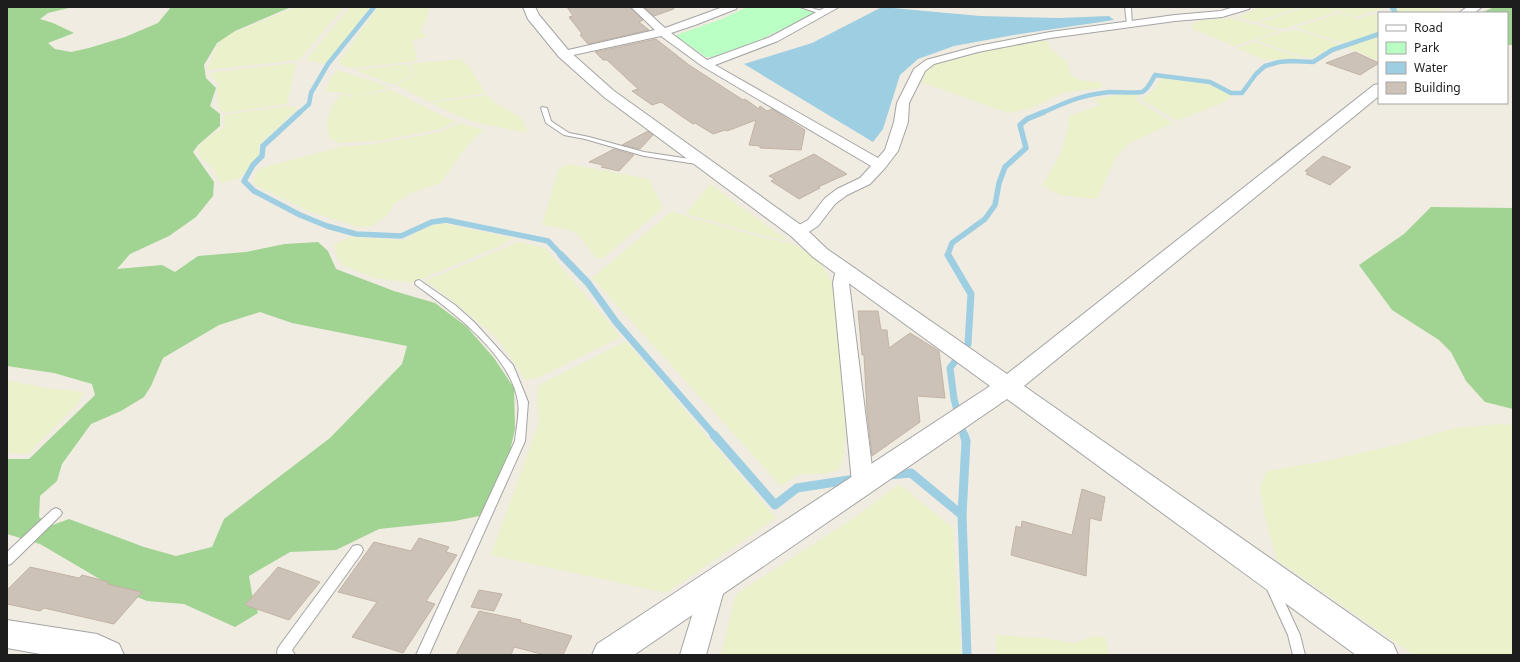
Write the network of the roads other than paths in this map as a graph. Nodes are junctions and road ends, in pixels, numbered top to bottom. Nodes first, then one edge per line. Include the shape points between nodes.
1 (529, 7) edge
2 (636, 7) edge
3 (732, 7) edge
4 (803, 7) edge
5 (834, 7) edge
6 (1128, 7) edge
7 (1244, 7) edge
8 (1476, 7) edge
9 (1467, 12) edge
10 (824, 13) junction
11 (1130, 24) junction
12 (663, 32) junction
13 (564, 54) junction
14 (706, 64) junction
15 (1378, 89) edge
16 (544, 108) dead end
17 (704, 163) junction
18 (880, 164) junction
19 (798, 232) junction
20 (844, 268) junction
21 (419, 283) dead end
22 (1008, 386) junction
23 (863, 483) junction
24 (56, 513) dead end
25 (357, 550) dead end
26 (7, 560) edge
27 (1266, 573) junction
28 (714, 583) junction
29 (7, 634) edge
30 (108, 655) edge
31 (289, 655) edge
32 (422, 655) edge
33 (608, 655) edge
34 (693, 655) edge
35 (1299, 655) edge
36 (1382, 655) edge

1 - 13 street via 533,16
2 - 12 street
3 - 12 street via 691,24
4 - 10 lane
5 - 10 street
6 - 11 lane
7 - 11 street via 1222,14
8 - 9 street
10 - 14 street via 774,39
11 - 18 street via 978,49 930,62 920,69 903,102 901,122 891,151
12 - 13 street
12 - 14 street
13 - 17 street via 609,94
14 - 18 street
15 - 22 street
16 - 17 lane via 548,122 566,134 626,150
17 - 19 street
18 - 19 street via 865,181 830,201 813,223
19 - 20 street via 820,253
20 - 22 street
20 - 23 street via 841,283 847,319
21 - 32 lane via 452,307 489,343 510,368 523,402 520,441
22 - 23 street
22 - 27 street
23 - 28 street
24 - 26 lane
25 - 31 lane via 283,652
27 - 35 lane via 1294,635
27 - 36 street
28 - 33 street
28 - 34 street
29 - 30 street via 97,649

